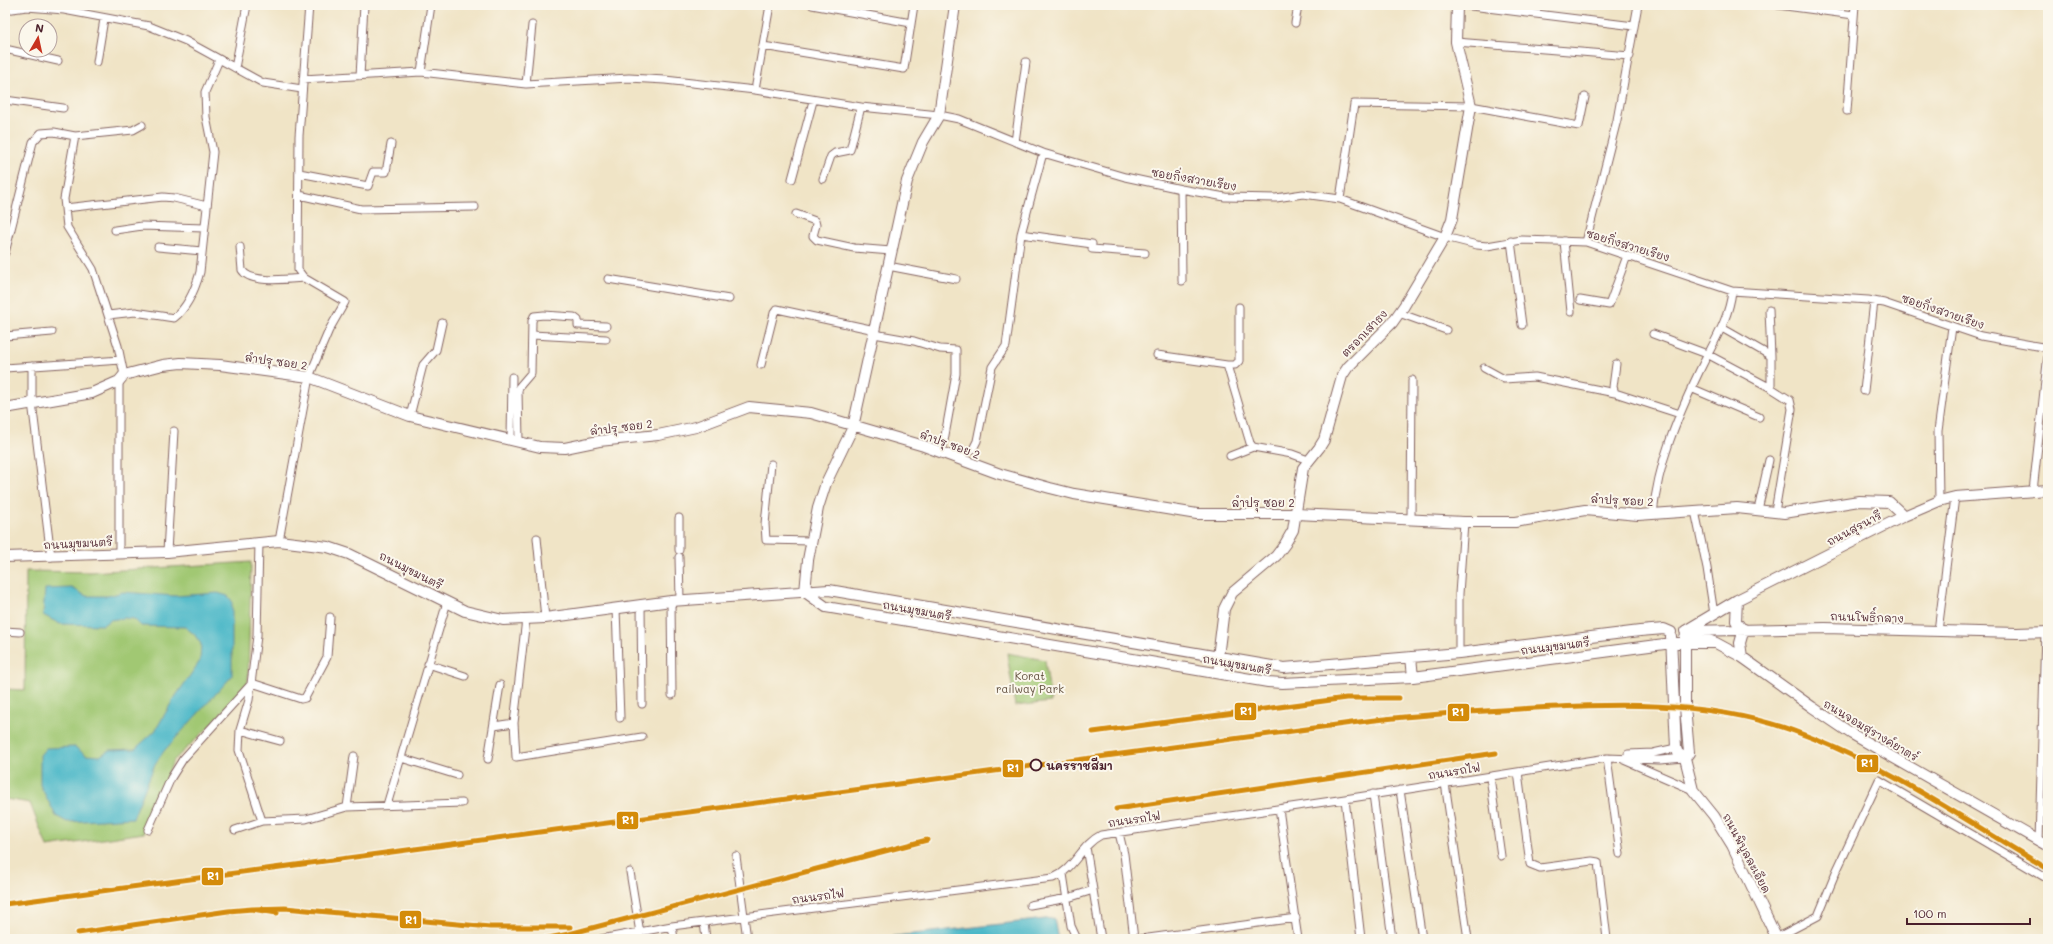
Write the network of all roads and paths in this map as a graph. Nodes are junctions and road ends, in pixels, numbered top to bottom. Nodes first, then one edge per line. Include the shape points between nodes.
1 (246, 5) edge
2 (309, 5) edge
3 (364, 5) edge
4 (431, 5) edge
5 (770, 5) edge
6 (812, 5) edge
7 (914, 5) edge
8 (955, 5) edge
9 (1298, 5) edge
10 (1457, 5) edge
11 (1463, 5) edge
12 (1638, 5) edge
13 (1778, 5) edge
14 (1855, 5) edge
15 (5, 10) edge
16 (1854, 15) junction
17 (104, 19) junction
18 (911, 23) junction
19 (1295, 24) dead end
20 (532, 25) dead end
21 (1634, 26) junction
22 (1456, 42) junction
23 (763, 46) junction
24 (5, 49) edge
25 (1630, 56) junction
26 (219, 60) junction
27 (58, 61) dead end
28 (97, 62) dead end
29 (1026, 62) dead end
30 (235, 68) junction
31 (421, 72) junction
32 (360, 76) junction
33 (303, 79) junction
34 (526, 84) junction
35 (302, 89) junction
36 (755, 90) junction
37 (1584, 97) dead end
38 (5, 100) edge
39 (813, 101) junction
40 (1471, 106) junction
41 (63, 108) dead end
42 (861, 108) junction
43 (1847, 111) dead end
44 (939, 115) junction
45 (142, 125) dead end
46 (75, 136) junction
47 (1015, 142) junction
48 (391, 144) dead end
49 (1043, 152) junction
50 (299, 173) junction
51 (792, 179) dead end
52 (823, 179) dead end
53 (1181, 189) junction
54 (299, 195) junction
55 (1340, 199) junction
56 (207, 206) junction
57 (475, 207) dead end
58 (65, 208) junction
59 (796, 214) dead end
60 (204, 228) junction
61 (115, 230) dead end
62 (1021, 234) junction
63 (1446, 237) junction
64 (1511, 241) junction
65 (1564, 241) junction
66 (1586, 242) junction
67 (158, 247) dead end
68 (240, 247) dead end
69 (202, 251) junction
70 (891, 251) junction
71 (5, 253) edge
72 (1145, 254) dead end
73 (1627, 256) junction
74 (888, 266) junction
75 (304, 278) junction
76 (956, 279) dead end
77 (608, 280) dead end
78 (1182, 281) dead end
79 (1732, 291) junction
80 (729, 299) dead end
81 (1580, 300) dead end
82 (1874, 301) junction
83 (1239, 307) dead end
84 (1769, 310) dead end
85 (1571, 312) dead end
86 (1399, 313) junction
87 (108, 315) junction
88 (442, 323) dead end
89 (1522, 325) dead end
90 (606, 326) dead end
91 (1952, 327) junction
92 (1722, 328) junction
93 (1446, 330) dead end
94 (52, 332) dead end
95 (874, 332) junction
96 (1653, 334) dead end
97 (532, 335) junction
98 (5, 336) edge
99 (606, 338) dead end
100 (2048, 348) edge
101 (1707, 354) junction
102 (2048, 354) edge
103 (1157, 355) dead end
104 (1771, 356) junction
105 (121, 360) junction
106 (1616, 364) dead end
107 (761, 365) dead end
108 (1227, 365) junction
109 (32, 366) junction
110 (5, 368) edge
111 (1484, 368) dead end
112 (309, 377) junction
113 (512, 377) dead end
114 (121, 378) junction
115 (1412, 380) dead end
116 (1691, 388) junction
117 (1772, 388) junction
118 (1864, 391) dead end
119 (1615, 393) junction
120 (32, 402) junction
121 (5, 408) edge
122 (1680, 414) junction
123 (410, 416) junction
124 (1759, 417) dead end
125 (853, 427) junction
126 (174, 431) dead end
127 (515, 440) junction
128 (1253, 447) junction
129 (942, 452) junction
130 (1230, 456) dead end
131 (954, 458) junction
132 (1308, 460) junction
133 (1769, 460) dead end
134 (771, 464) dead end
135 (2048, 490) edge
136 (2033, 491) junction
137 (1955, 498) junction
138 (1939, 501) junction
139 (1758, 510) junction
140 (1694, 511) junction
141 (1775, 512) junction
142 (1296, 514) junction
143 (1654, 514) junction
144 (1904, 516) junction
145 (679, 518) dead end
146 (1411, 519) junction
147 (1464, 522) junction
148 (537, 538) dead end
149 (279, 541) junction
150 (811, 541) junction
151 (259, 542) junction
152 (167, 552) junction
153 (119, 553) junction
154 (51, 557) junction
155 (5, 558) edge
156 (806, 592) junction
157 (675, 600) junction
158 (1737, 600) junction
159 (447, 602) junction
160 (641, 604) junction
161 (616, 609) junction
162 (1714, 614) junction
163 (330, 617) dead end
164 (545, 618) junction
165 (526, 619) junction
166 (1743, 629) junction
167 (5, 631) edge
168 (1685, 631) junction
169 (1938, 631) junction
170 (20, 632) dead end
171 (1671, 632) junction
172 (2046, 632) edge
173 (1685, 642) junction
174 (1672, 643) junction
175 (1716, 643) junction
176 (1459, 653) junction
177 (1218, 657) junction
178 (1411, 657) junction
179 (1742, 657) junction
180 (428, 664) junction
181 (1221, 673) junction
182 (465, 676) dead end
183 (1413, 677) junction
184 (252, 683) junction
185 (500, 685) dead end
186 (672, 695) dead end
187 (642, 704) dead end
188 (620, 718) dead end
189 (514, 723) junction
190 (494, 726) junction
191 (240, 730) junction
192 (642, 737) dead end
193 (280, 741) dead end
194 (1676, 748) junction
195 (354, 756) dead end
196 (1614, 757) junction
197 (401, 758) junction
198 (1606, 758) junction
199 (1685, 758) junction
200 (488, 759) dead end
201 (1518, 772) junction
202 (457, 774) dead end
203 (1490, 777) junction
204 (1446, 783) junction
205 (1400, 790) junction
206 (1693, 790) junction
207 (1373, 794) junction
208 (1345, 799) junction
209 (462, 803) dead end
210 (387, 805) junction
211 (347, 807) junction
212 (1279, 809) junction
213 (262, 821) junction
214 (148, 830) dead end
215 (235, 830) dead end
216 (1119, 833) junction
217 (2044, 844) edge
218 (1086, 847) junction
219 (1620, 854) dead end
220 (736, 856) dead end
221 (1501, 856) dead end
222 (630, 872) dead end
223 (1063, 874) junction
224 (2048, 879) edge
225 (1093, 890) junction
226 (1068, 898) junction
227 (1030, 905) dead end
228 (745, 917) junction
229 (1296, 918) junction
230 (704, 922) junction
231 (672, 926) junction
232 (640, 931) junction
233 (611, 938) edge
234 (601, 939) edge
235 (641, 939) edge
236 (674, 939) edge
237 (706, 939) edge
238 (747, 939) edge
239 (1077, 939) edge
240 (1102, 939) edge
241 (1134, 939) edge
242 (1141, 939) edge
243 (1298, 939) edge
244 (1361, 939) edge
245 (1392, 939) edge
246 (1422, 939) edge
247 (1468, 939) edge
248 (1607, 939) edge
249 (1777, 939) edge

1 - 30 street
2 - 33 street
3 - 32 street
4 - 31 street
5 - 23 street
6 - 18 street
7 - 18 street
8 - 44 main road
9 - 19 street
10 - 22 main road, ตรอกเสาธง
11 - 21 street
12 - 21 street
13 - 16 street
14 - 16 street
15 - 17 street via 27,7 64,10
16 - 43 street
17 - 26 street via 149,26 186,41
17 - 28 street
18 - 23 street via 904,69
20 - 34 street
21 - 25 street
22 - 25 street
22 - 40 main road, ตรอกเสาธง
23 - 36 street
24 - 27 street
25 - 66 street via 1617,120
26 - 30 street
26 - 56 street via 205,92 206,117 213,152
29 - 47 street
30 - 35 street via 263,82
31 - 32 street, ซอยกิ่งสวายเรียง
31 - 34 street, ซอยกิ่งสวายเรียง
32 - 33 street, ซอยกิ่งสวายเรียง
33 - 35 street
34 - 36 street, ซอยกิ่งสวายเรียง via 628,78
35 - 50 street
36 - 39 street, ซอยกิ่งสวายเรียง
37 - 40 street via 1579,126
38 - 41 street
39 - 42 street, ซอยกิ่งสวายเรียง
39 - 51 street
40 - 55 street via 1354,104
40 - 63 main road, ตรอกเสาธง via 1457,198
42 - 44 street, ซอยกิ่งสวายเรียง
42 - 52 street via 850,150 832,156
44 - 47 street, ซอยกิ่งสวายเรียง via 959,118
44 - 70 main road via 913,164
45 - 46 street via 133,130
46 - 58 street via 64,199
46 - 71 street via 54,132 42,134 32,142
47 - 49 street, ซอยกิ่งสวายเรียง
48 - 50 street via 386,172 373,172 368,186
49 - 53 street, ซอยกิ่งสวายเรียง via 1125,177
49 - 62 street
50 - 54 street
53 - 55 street, ซอยกิ่งสวายเรียง via 1225,197 1276,198 1303,194
53 - 78 street
54 - 57 street via 361,209
54 - 75 street via 298,270
55 - 63 street, ซอยกิ่งสวายเรียง
56 - 58 street via 162,197
56 - 60 street
58 - 87 street via 67,226 93,269
59 - 70 street via 815,221 813,236 817,240 854,248
60 - 61 street via 142,226
60 - 69 street
62 - 72 street
62 - 131 street via 1006,346 992,367 977,441 973,449
63 - 64 street, ซอยกิ่งสวายเรียง via 1482,245
63 - 86 main road, ตรอกเสาธง
64 - 65 street, ซอยกิ่งสวายเรียง
64 - 89 street
65 - 66 street, ซอยกิ่งสวายเรียง
65 - 85 street
66 - 73 street, ซอยกิ่งสวายเรียง
67 - 69 street
68 - 75 street via 242,270 249,277
69 - 87 street via 200,272 194,291 181,313 174,318 135,312
70 - 74 main road
73 - 79 street, ซอยกิ่งสวายเรียง
73 - 81 street via 1609,305
74 - 76 street
74 - 95 main road
75 - 112 street via 345,302 329,330
77 - 80 street
79 - 82 street, ซอยกิ่งสวายเรียง
79 - 92 street
82 - 91 street, ซอยกิ่งสวายเรียง
82 - 118 street
83 - 108 street via 1239,361 1235,365
84 - 104 street
86 - 93 street
86 - 132 main road, ตรอกเสาธง via 1342,376 1324,440
87 - 105 street
88 - 123 street via 436,350 423,365
90 - 97 street via 578,325 578,320 574,317 538,315 534,316 532,321
91 - 100 street, ซอยกิ่งสวายเรียง via 1981,336
91 - 138 street via 1938,431
92 - 101 street
92 - 104 street
94 - 98 street
95 - 107 street via 777,309
95 - 125 main road
95 - 129 street via 940,349 956,350 956,374
96 - 101 street
97 - 99 street
97 - 127 street via 531,373 519,387
101 - 116 street
101 - 117 street
102 - 136 street
103 - 108 street
104 - 117 street
105 - 109 street
105 - 114 street
106 - 119 street via 1612,387
108 - 128 street
109 - 110 street
109 - 120 street
111 - 119 street via 1504,379 1535,377
112 - 114 main road, ลำปรุ ซอย 2 via 220,365 181,363
112 - 123 main road, ลำปรุ ซอย 2
112 - 149 street
113 - 127 street
114 - 120 main road, ลำปรุ ซอย 2 via 92,393
114 - 153 street
115 - 146 street
116 - 122 street
116 - 124 street
117 - 141 street via 1790,400 1792,409
119 - 122 street
120 - 121 main road, ลำปรุ ซอย 2
120 - 154 street
122 - 143 street via 1661,468
123 - 127 main road, ลำปรุ ซอย 2
125 - 127 main road, ลำปรุ ซอย 2 via 811,413 749,407 696,427 658,435 599,441 565,448 540,447
125 - 129 main road, ลำปรุ ซอย 2
125 - 150 main road via 826,483
126 - 152 street
128 - 130 street
128 - 132 street via 1292,454
129 - 131 main road, ลำปรุ ซอย 2
131 - 142 main road, ลำปรุ ซอย 2 via 1000,474 1074,494 1164,509 1197,514
132 - 142 main road, ตรอกเสาธง via 1303,468
133 - 139 street
134 - 150 street via 765,524 766,540
135 - 136 main road, ถนนสุรนารี
136 - 137 main road, ถนนสุรนารี
137 - 138 main road, ถนนสุรนารี
137 - 169 street
138 - 144 main road, ถนนสุรนารี
139 - 140 main road, ลำปรุ ซอย 2 via 1737,508
139 - 141 main road, ลำปรุ ซอย 2
140 - 143 main road, ลำปรุ ซอย 2
140 - 162 street
141 - 144 main road, ลำปรุ ซอย 2 via 1791,512 1859,501 1889,502
142 - 146 main road, ลำปรุ ซอย 2
142 - 177 main road, ตรอกเสาธง via 1293,530 1286,544 1276,556 1232,594 1224,609
143 - 147 main road, ลำปรุ ซอย 2 via 1585,510 1515,522
144 - 158 main road, ถนนสุรนารี
145 - 157 street
146 - 147 main road, ลำปรุ ซอย 2
147 - 176 street via 1459,594
148 - 164 street
149 - 151 main road, ถนนมุขมนตรี
149 - 159 main road, ถนนมุขมนตรี via 328,547 349,554
150 - 156 main road
151 - 152 main road, ถนนมุขมนตรี
151 - 184 street via 259,607
152 - 153 main road, ถนนมุขมนตรี
153 - 154 main road, ถนนมุขมนตรี
154 - 155 main road, ถนนมุขมนตรี
156 - 157 main road, ถนนมุขมนตรี
156 - 177 main road, ถนนมุขมนตรี via 829,590 852,593
156 - 181 main road, ถนนมุขมนตรี via 826,607
157 - 160 main road, ถนนมุขมนตรี
157 - 186 street
158 - 162 main road, ถนนสุรนารี
158 - 166 main road via 1736,621
159 - 165 main road, ถนนมุขมนตรี via 481,616 503,620
159 - 180 street
160 - 161 main road, ถนนมุขมนตรี
160 - 187 street
161 - 164 main road, ถนนมุขมนตรี
161 - 188 street
162 - 168 main road, ถนนสุรนารี
163 - 184 street via 327,656 305,698 301,699
164 - 165 main road, ถนนมุขมนตรี
165 - 189 street
166 - 168 main road, ถนนโพธิ์กลาง
166 - 169 main road, ถนนโพธิ์กลาง
166 - 179 main road via 1740,643
167 - 170 street
168 - 171 main road, ถนนมุขมนตรี
168 - 173 main road, ถนนพิบูลละเอียด
168 - 175 main road, ถนนจอมสุรางค์ยาตร์
169 - 172 main road, ถนนโพธิ์กลาง
171 - 174 main road
171 - 176 main road, ถนนมุขมนตรี via 1664,629 1640,630
172 - 217 street
173 - 174 main road, ถนนมุขมนตรี
173 - 175 main road, ถนนมุขมนตรี
173 - 199 main road, ถนนพิบูลละเอียด via 1685,707 1689,753
174 - 183 main road, ถนนมุขมนตรี
174 - 194 main road
175 - 179 main road, ถนนจอมสุรางค์ยาตร์
176 - 178 main road, ถนนมุขมนตรี
177 - 178 main road, ถนนมุขมนตรี via 1284,668
177 - 181 main road, ตรอกเสาธง
178 - 183 main road
179 - 217 main road, ถนนจอมสุรางค์ยาตร์ via 1852,734
180 - 182 street
180 - 197 street
181 - 183 main road, ถนนมุขมนตรี via 1282,683
184 - 191 street
184 - 214 street via 183,759 171,778
185 - 190 street
189 - 190 street
189 - 192 street via 514,753 520,758
190 - 200 street
191 - 193 street
191 - 213 street via 239,750
194 - 196 street, ถนนรถไฟ
194 - 199 main road, ถนนพิบูลละเอียด
195 - 211 street
196 - 198 street, ถนนรถไฟ
196 - 199 street, ถนนรถไฟ via 1654,760
196 - 206 street, ถนนรถไฟ
197 - 202 street
197 - 210 street
198 - 201 street, ถนนรถไฟ
198 - 219 street
199 - 206 main road, ถนนพิบูลละเอียด
201 - 203 street, ถนนรถไฟ
201 - 248 street via 1530,864 1540,868 1598,862
203 - 204 street, ถนนรถไฟ
203 - 221 street
204 - 205 street, ถนนรถไฟ
204 - 247 street
205 - 207 street, ถนนรถไฟ
205 - 246 street
206 - 249 main road, ถนนพิบูลละเอียด via 1714,816 1732,846
207 - 208 street, ถนนรถไฟ
207 - 245 street
208 - 212 street, ถนนรถไฟ
208 - 244 street
209 - 210 street
210 - 211 street
211 - 213 street via 306,819
212 - 216 street, ถนนรถไฟ
212 - 229 street
213 - 215 street
216 - 218 street, ถนนรถไฟ via 1101,835
216 - 241 street via 1124,854
218 - 223 street, ถนนรถไฟ
218 - 225 street
220 - 228 street
222 - 232 street
223 - 226 street
223 - 228 street, ถนนรถไฟ via 1053,878
224 - 249 street via 1879,780 1818,916
225 - 226 street
225 - 240 street
226 - 227 street
226 - 239 street via 1071,926
228 - 230 street, ถนนรถไฟ
228 - 238 street
229 - 242 street
229 - 243 street
230 - 231 street, ถนนรถไฟ
230 - 237 street
231 - 232 street, ถนนรถไฟ
231 - 236 street
232 - 233 street, ถนนรถไฟ
232 - 235 street
233 - 234 street, ถนนรถไฟ

